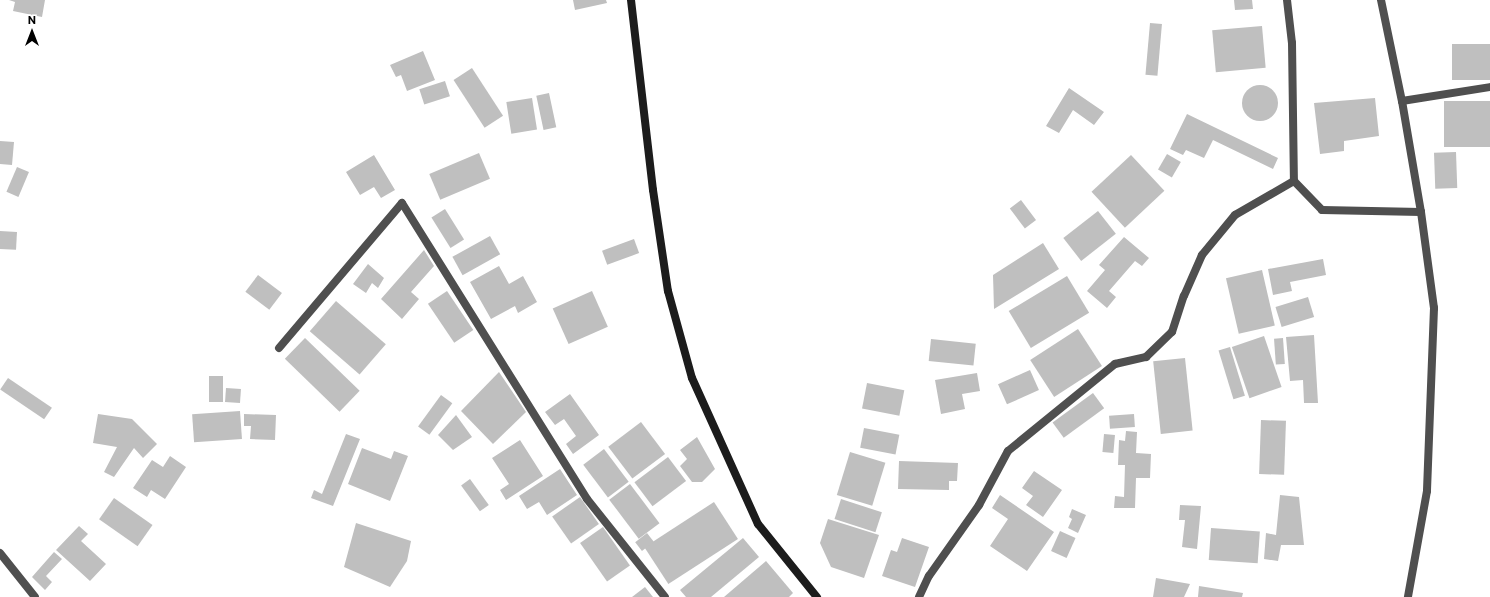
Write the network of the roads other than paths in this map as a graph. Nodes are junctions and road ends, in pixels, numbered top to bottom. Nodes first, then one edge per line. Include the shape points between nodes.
1 (631, 0) edge
2 (1287, 0) edge
3 (1381, 0) edge
4 (1490, 87) edge
5 (1402, 101) junction
6 (1294, 182) junction
7 (1422, 212) junction
8 (279, 348) dead end
9 (0, 553) edge
10 (35, 597) edge
11 (665, 597) edge
12 (817, 597) edge
13 (920, 597) edge
14 (1408, 597) edge

1 - 12 main road via 653,190 668,291 692,378 758,524
2 - 6 street via 1292,43
3 - 5 street
4 - 5 street
5 - 7 street
6 - 7 street via 1322,210
6 - 13 street via 1236,216 1207,249 1184,296 1172,332 1146,357 1115,364 1008,451 979,505 929,576
7 - 14 street via 1434,308 1427,491
8 - 11 street via 402,203 587,499
9 - 10 street

